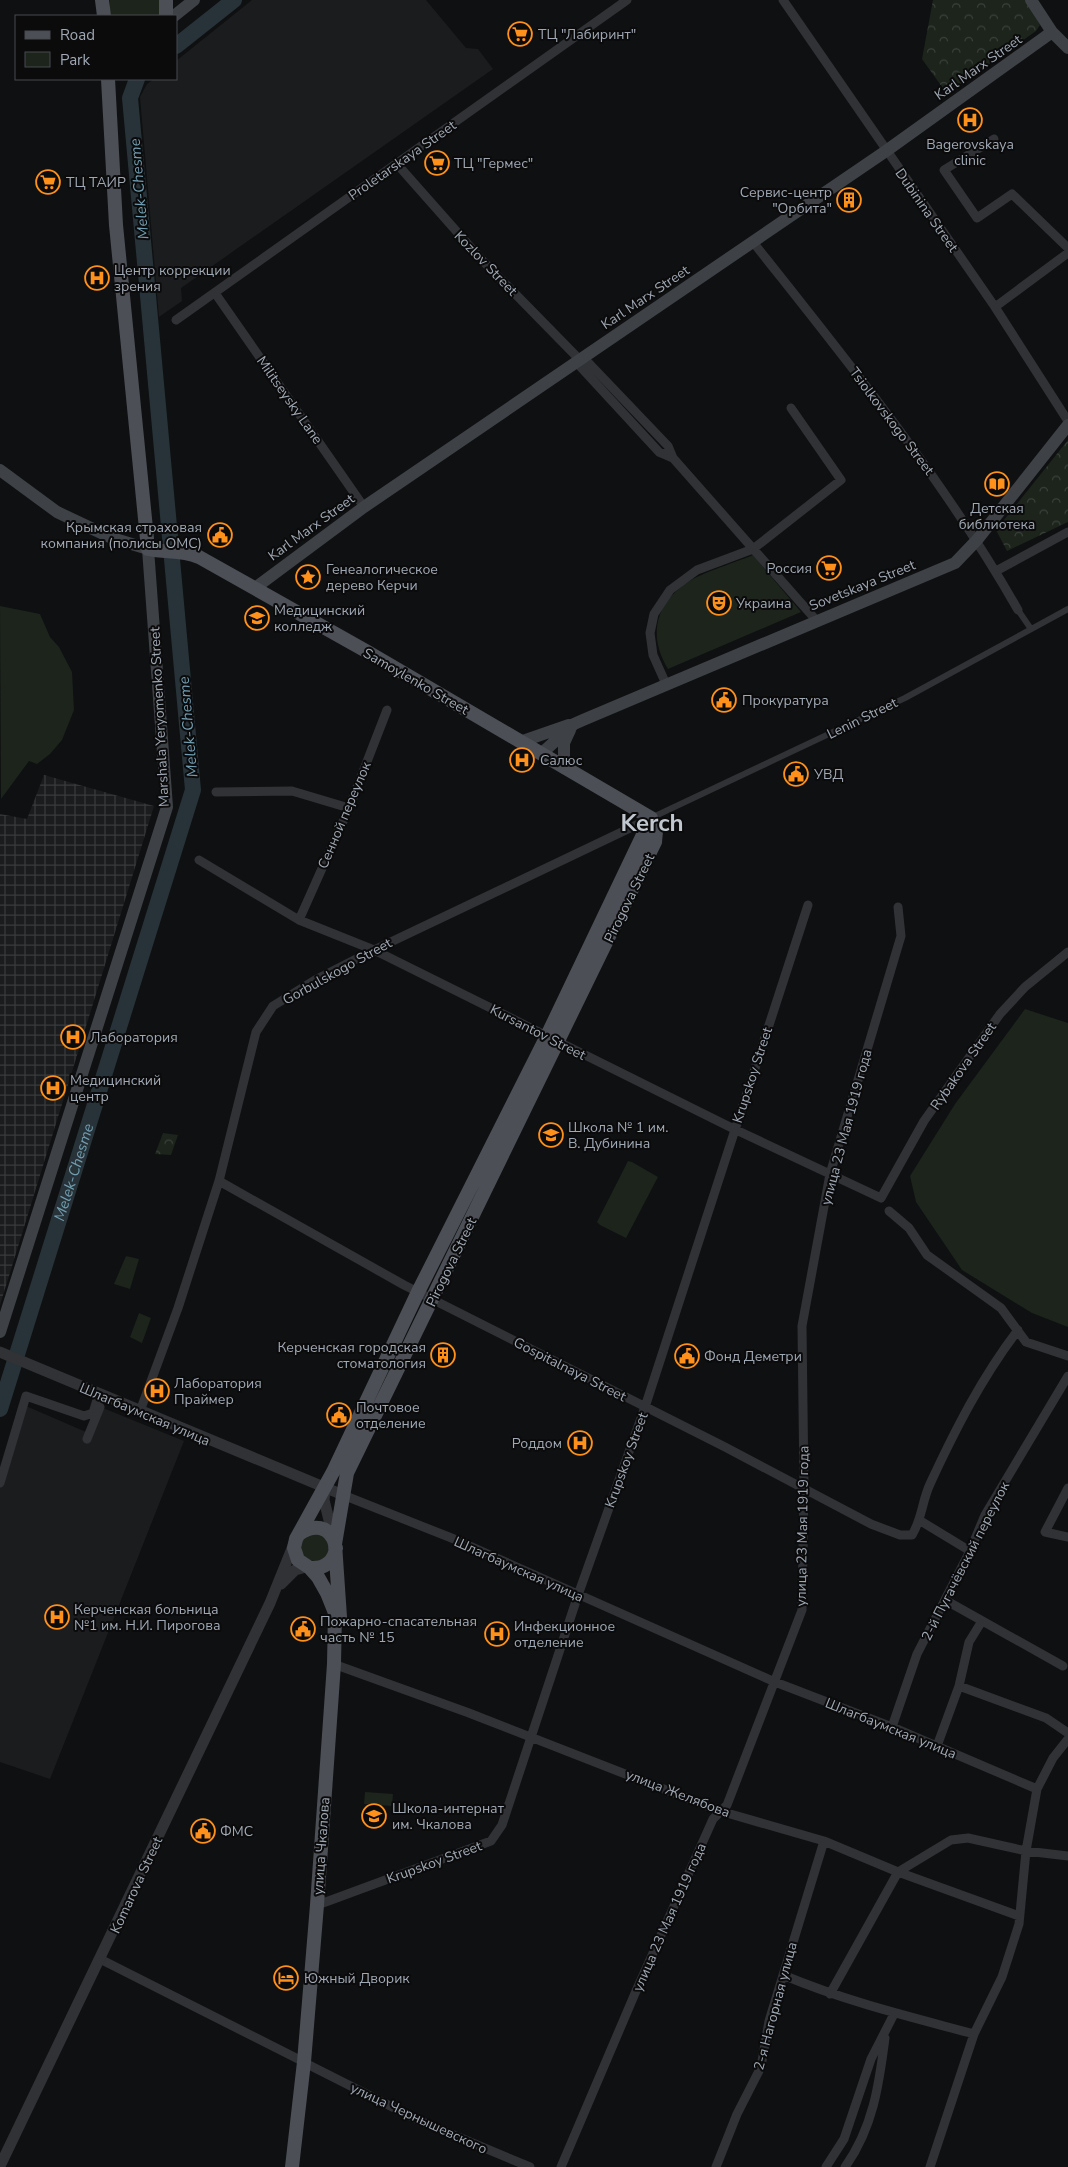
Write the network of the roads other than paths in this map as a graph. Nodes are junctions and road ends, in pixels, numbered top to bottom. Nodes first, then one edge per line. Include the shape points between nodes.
1 (166, 0) edge
2 (194, 0) edge
3 (627, 0) edge
4 (783, 0) edge
5 (1031, 0) edge
6 (166, 15) edge
7 (175, 15) edge
8 (1052, 32) junction
9 (1068, 48) edge
10 (108, 80) edge
11 (994, 139) dead end
12 (886, 151) junction
13 (397, 164) junction
14 (753, 242) junction
15 (1068, 248) edge
16 (1068, 253) edge
17 (215, 293) junction
18 (996, 307) junction
19 (176, 320) dead end
20 (579, 359) junction
21 (791, 408) dead end
22 (1068, 423) edge
23 (0, 470) edge
24 (364, 507) junction
25 (1068, 532) edge
26 (977, 540) junction
27 (148, 549) junction
28 (752, 549) junction
29 (996, 571) junction
30 (255, 588) junction
31 (1068, 609) edge
32 (1018, 610) joint
33 (816, 620) junction
34 (1031, 629) junction
35 (666, 684) junction
36 (387, 710) dead end
37 (574, 724) junction
38 (520, 742) junction
39 (541, 754) junction
40 (564, 768) junction
41 (216, 792) dead end
42 (349, 808) junction
43 (651, 818) junction
44 (199, 860) dead end
45 (808, 905) dead end
46 (898, 907) dead end
47 (299, 920) junction
48 (374, 950) junction
49 (1068, 952) edge
50 (553, 1039) junction
51 (734, 1129) junction
52 (830, 1174) junction
53 (218, 1181) junction
54 (881, 1198) joint
55 (889, 1211) dead end
56 (418, 1292) junction
57 (432, 1299) junction
58 (1018, 1330) junction
59 (0, 1332) edge
60 (2, 1353) edge
61 (1068, 1356) edge
62 (1068, 1376) edge
63 (101, 1394) junction
64 (645, 1407) junction
65 (140, 1411) junction
66 (95, 1413) junction
67 (88, 1439) dead end
68 (0, 1483) edge
69 (325, 1488) junction
70 (804, 1488) junction
71 (1068, 1488) edge
72 (343, 1495) junction
73 (919, 1520) junction
74 (297, 1536) junction
75 (1068, 1536) edge
76 (336, 1546) junction
77 (970, 1551) junction
78 (308, 1568) junction
79 (578, 1595) junction
80 (944, 1600) junction
81 (270, 1603) junction
82 (338, 1613) junction
83 (982, 1621) junction
84 (337, 1665) junction
85 (1063, 1666) dead end
86 (775, 1682) junction
87 (959, 1686) junction
88 (892, 1727) junction
89 (1068, 1733) edge
90 (532, 1737) junction
91 (1068, 1738) edge
92 (936, 1746) junction
93 (1037, 1789) junction
94 (720, 1811) junction
95 (824, 1842) junction
96 (1026, 1851) junction
97 (1068, 1856) edge
98 (898, 1872) junction
99 (320, 1904) junction
100 (1019, 1916) junction
101 (100, 1959) junction
102 (783, 1975) junction
103 (830, 1994) junction
104 (894, 2014) junction
105 (886, 2031) junction
106 (974, 2034) junction
107 (307, 2064) junction
108 (0, 2166) edge
109 (292, 2167) edge
110 (297, 2167) edge
111 (530, 2167) edge
112 (560, 2167) edge
113 (716, 2167) edge
114 (826, 2167) edge
115 (845, 2167) edge
116 (930, 2167) edge

1 - 6 main road
2 - 7 main road
3 - 13 street, Proletarskaya Street
4 - 12 street, Dubinina Street
5 - 8 main road
8 - 9 main road
8 - 12 main road, Karl Marx Street
10 - 27 main road, Marshala Yeryomenko Street via 116,225
11 - 15 street via 944,170 977,218 1012,194
12 - 14 main road, Karl Marx Street
12 - 18 street, Dubinina Street
13 - 17 street, Proletarskaya Street
13 - 20 street, Kozlov Street via 481,259
14 - 20 main road, Karl Marx Street
14 - 26 street, Tsiolkovskogo Street via 900,428
16 - 18 street
17 - 19 street, Proletarskaya Street
17 - 24 street, Militseysky Lane
18 - 22 street, Dubinina Street
20 - 24 main road, Karl Marx Street
20 - 28 street, Kozlov Street via 668,446 673,458
21 - 28 street via 841,480
22 - 26 main road, Sovetskaya Street
23 - 27 main road via 62,515 112,538
24 - 30 main road, Karl Marx Street
25 - 29 street
26 - 29 street, Tsiolkovskogo Street
26 - 33 main road, Sovetskaya Street via 955,564
27 - 30 main road, Samoylenko Street via 182,551 199,557
27 - 59 main road, Marshala Yeryomenko Street via 167,807
28 - 33 street, Kozlov Street
28 - 35 street via 697,570 680,580 661,601 652,622 650,643
29 - 32 street, Tsiolkovskogo Street
30 - 38 main road, Samoylenko Street
31 - 34 street, Lenin Street
32 - 34 street
33 - 35 main road, Sovetskaya Street
34 - 43 street, Lenin Street via 905,698
35 - 37 main road, Sovetskaya Street
36 - 42 street, Сенной переулок
37 - 38 main road
37 - 39 main road, Sovetskaya Street
37 - 40 main road via 564,744
38 - 39 main road, Samoylenko Street
39 - 40 main road, Samoylenko Street
40 - 43 main road, Samoylenko Street
41 - 42 street via 292,791
42 - 47 street, Сенной переулок
43 - 48 street, Gorbulskogo Street
43 - 50 main road, Pirogova Street via 656,831 655,842
44 - 47 street, Kursantov Street
45 - 51 street, Krupskoy Street
46 - 52 street, улица 23 Мая 1919 года via 901,936
47 - 48 street, Kursantov Street
48 - 50 street, Kursantov Street
48 - 53 street, Gorbulskogo Street via 273,1006 264,1019 256,1032
49 - 54 street, Rybakova Street via 1025,987 1000,1014 924,1121
50 - 51 street, Kursantov Street
50 - 56 main road, Pirogova Street
50 - 57 main road, Pirogova Street
51 - 52 street, Kursantov Street
51 - 64 street, Krupskoy Street
52 - 54 street, Kursantov Street
52 - 70 street, улица 23 Мая 1919 года via 802,1326
53 - 56 street, Gospitalnaya Street
53 - 65 street, Gorbulskogo Street via 178,1308
55 - 58 street via 909,1228 927,1256 1001,1308
56 - 57 street, Gospitalnaya Street
56 - 69 main road, Pirogova Street
57 - 64 street, Gospitalnaya Street
57 - 72 main road, Pirogova Street via 348,1473
58 - 61 street via 1026,1342
58 - 73 street via 983,1380 945,1450 925,1494
60 - 63 street, Шлагбаумская улица
62 - 77 street, 2-й Пугачёвский переулок via 985,1515
63 - 65 street, Шлагбаумская улица
63 - 66 street
64 - 70 street, Gospitalnaya Street
64 - 79 street, Krupskoy Street
65 - 69 street, Шлагбаумская улица
66 - 67 street
66 - 68 street via 84,1416 26,1396
69 - 72 street, Шлагбаумская улица
69 - 74 main road, Komarova Street
69 - 76 street via 324,1500
70 - 73 street, Gospitalnaya Street via 871,1524 900,1535 912,1535
70 - 86 street, улица 23 Мая 1919 года via 802,1610
71 - 75 street via 1045,1532
72 - 76 main road, Pirogova Street
72 - 79 street, Шлагбаумская улица via 454,1539
73 - 77 street
74 - 76 main road via 310,1526 322,1528 332,1536
74 - 78 main road, улица Чкалова via 295,1554
74 - 81 street, Komarova Street
76 - 78 main road via 329,1564
76 - 82 main road, улица Чкалова
77 - 80 street, 2-й Пугачёвский переулок
78 - 81 street, Komarova Street via 288,1574
78 - 82 main road, улица Чкалова
79 - 86 street, Шлагбаумская улица
79 - 90 street, Krupskoy Street
80 - 83 street
80 - 88 street, 2-й Пугачёвский переулок via 917,1654
81 - 101 street, Komarova Street
82 - 84 main road, улица Чкалова
83 - 85 street
83 - 87 street via 970,1642
84 - 90 street, улица Желябова
84 - 99 main road, улица Чкалова
86 - 88 street, Шлагбаумская улица
86 - 94 street, улица 23 Мая 1919 года via 727,1805
87 - 89 street via 1046,1718
87 - 92 street
88 - 92 street, Шлагбаумская улица
90 - 94 street, улица Желябова
90 - 99 street, Krupskoy Street via 502,1825 491,1841
91 - 93 street
92 - 93 street, Шлагбаумская улица
93 - 96 street
94 - 95 street, улица Желябова
94 - 112 street, улица 23 Мая 1919 года via 713,1819 652,1954
95 - 98 street, улица Желябова
95 - 102 street, 2-я Нагорная улица
96 - 97 street
96 - 98 street via 968,1838 951,1840
96 - 100 street
98 - 100 street, улица Желябова
98 - 103 street
99 - 107 main road, улица Чкалова
100 - 106 street via 1002,1977
101 - 107 street, улица Чернышевского
101 - 108 street, Komarova Street
102 - 103 street
102 - 113 street, 2-я Нагорная улица via 769,2021 761,2067 737,2114
103 - 104 street
104 - 105 street
104 - 106 street
105 - 114 street via 871,2059 844,2139
105 - 115 street via 868,2123 860,2146
106 - 116 street
107 - 109 main road, улица Чкалова
107 - 110 main road, улица Чкалова
107 - 111 street, улица Чернышевского via 420,2121

